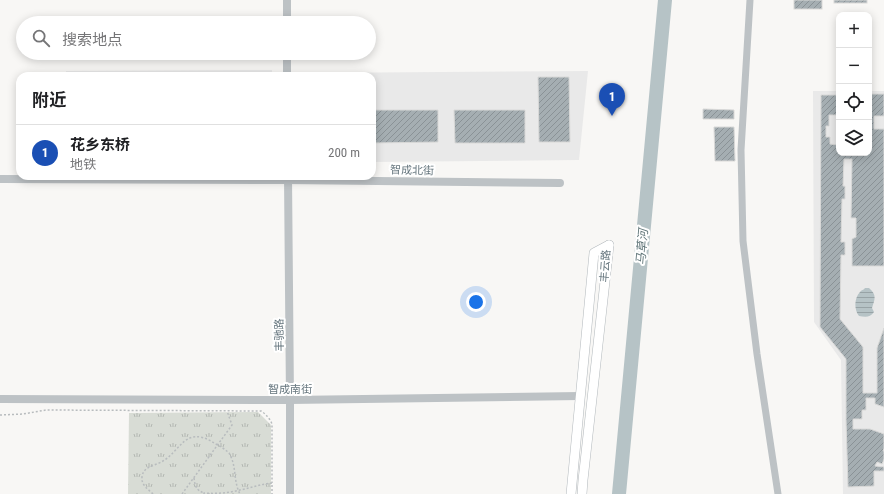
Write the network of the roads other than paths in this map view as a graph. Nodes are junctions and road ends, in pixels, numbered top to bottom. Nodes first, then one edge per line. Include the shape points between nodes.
1 (286, 0) edge
2 (750, 0) edge
3 (287, 16) edge
4 (287, 60) edge
5 (287, 72) edge
6 (0, 179) edge
7 (16, 179) edge
8 (288, 180) edge
9 (376, 180) edge
10 (560, 183) dead end
11 (580, 396) junction
12 (0, 399) edge
13 (290, 400) junction
14 (290, 494) edge
15 (571, 494) edge
16 (582, 494) edge
17 (778, 494) edge

1 - 3 street
2 - 17 street via 740,150 743,241
4 - 5 street
6 - 7 street, 智成北街
8 - 13 street, 丰驰路
9 - 10 street, 智成北街
11 - 13 street, 智成南街
11 - 15 main road, 丰云路
11 - 16 main road, 丰云路 via 594,253 609,245
12 - 13 street, 智成南街
13 - 14 street, 丰驰路

